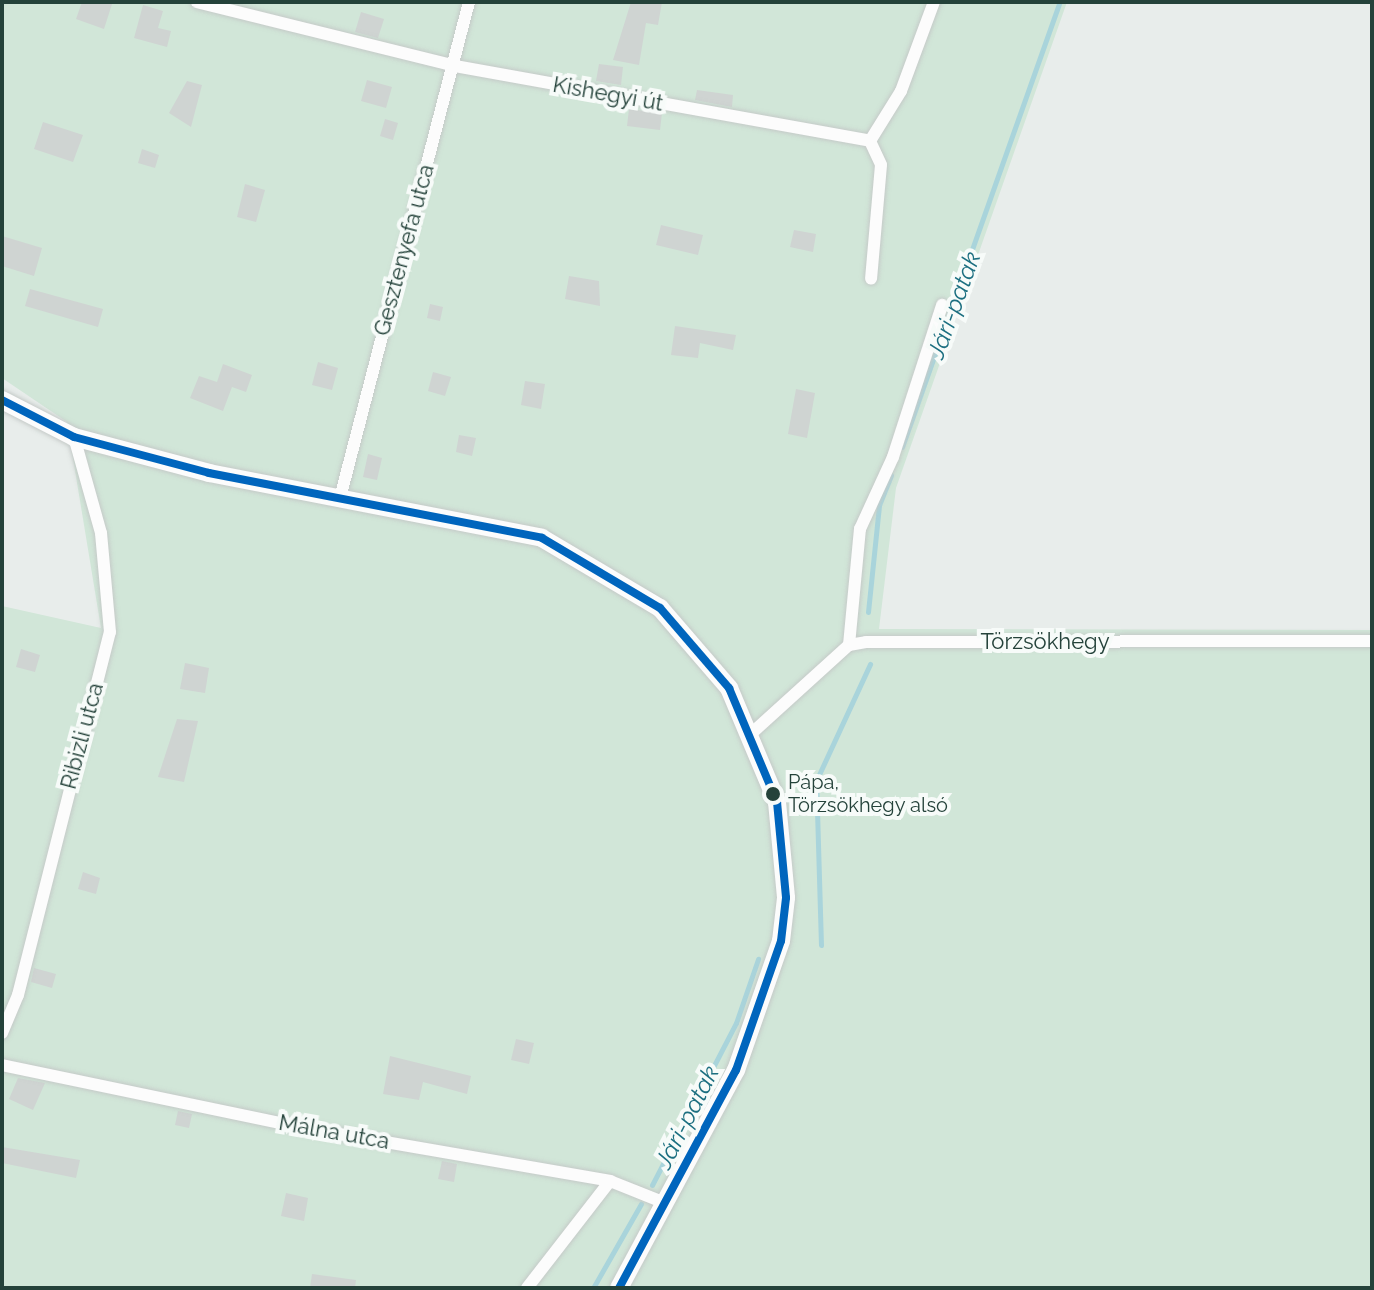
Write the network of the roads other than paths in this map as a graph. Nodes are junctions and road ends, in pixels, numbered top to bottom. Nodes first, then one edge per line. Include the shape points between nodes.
1 (197, 2) edge
2 (469, 2) edge
3 (934, 2) edge
4 (455, 66) junction
5 (870, 141) junction
6 (871, 279) dead end
7 (942, 305) dead end
8 (2, 400) edge
9 (74, 437) junction
10 (340, 498) junction
11 (1372, 641) edge
12 (849, 645) junction
13 (753, 732) junction
14 (2, 1033) edge
15 (2, 1065) edge
16 (610, 1181) junction
17 (665, 1203) junction
18 (527, 1288) edge
19 (619, 1288) edge

1 - 4 street, Kishegyi út
2 - 4 street, Gesztenyefa utca
3 - 5 street via 895,104
4 - 5 street, Kishegyi út
4 - 10 street, Gesztenyefa utca
5 - 6 street via 881,165
7 - 12 street via 893,457 860,529
8 - 9 main road
9 - 10 main road
9 - 14 street, Ribizli utca via 101,533 110,632 18,995
10 - 13 main road via 501,525 606,570 676,622
11 - 12 street, Törzsökhegy
12 - 13 street
13 - 17 main road via 781,830 781,941 736,1070
15 - 16 street, Málna utca via 293,1126
16 - 17 street, Málna utca
16 - 18 street
17 - 19 main road

